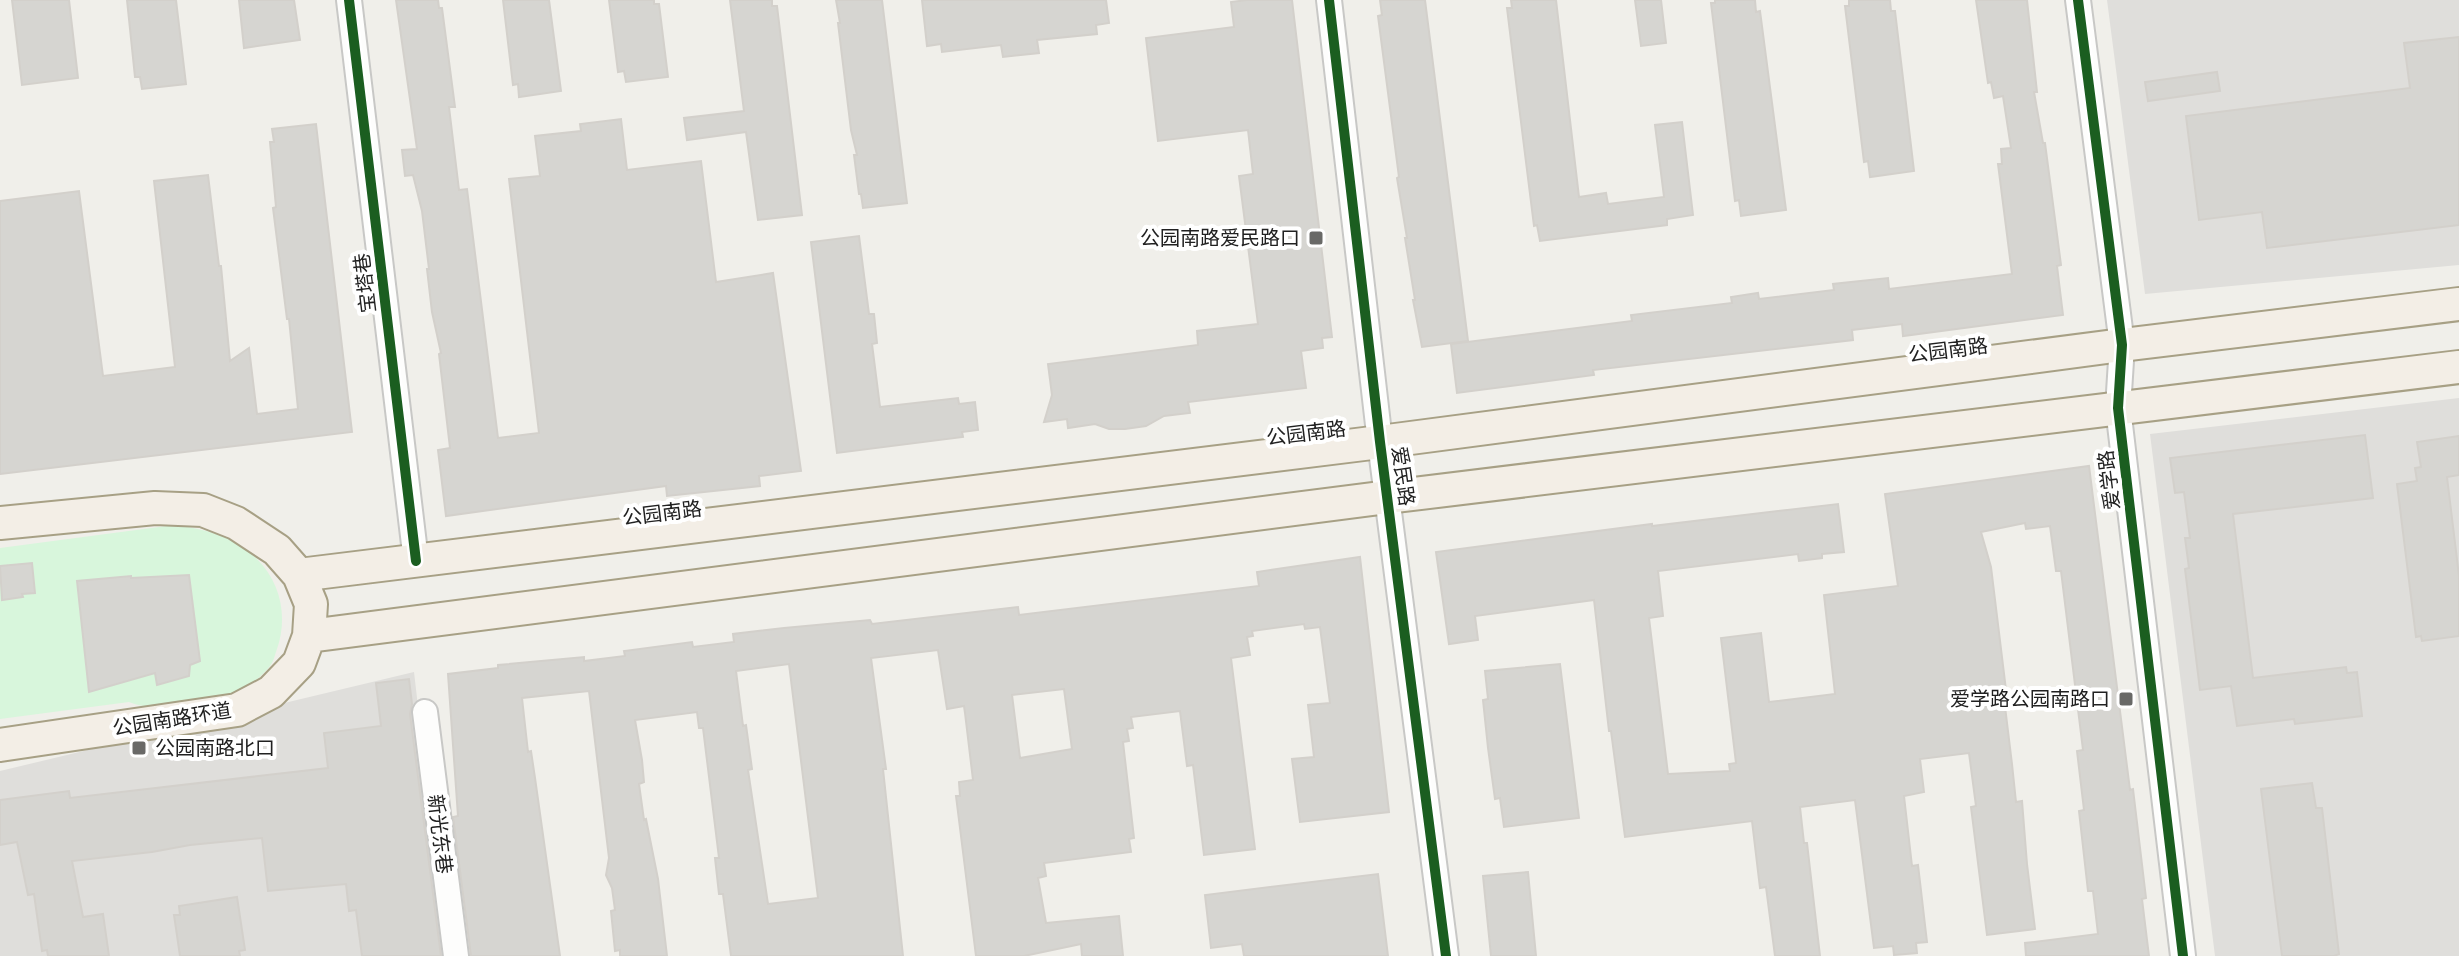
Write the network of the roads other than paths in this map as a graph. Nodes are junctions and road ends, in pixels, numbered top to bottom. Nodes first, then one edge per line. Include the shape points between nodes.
1 (349, 0) edge
2 (1329, 0) edge
3 (2078, 0) edge
4 (2459, 304) edge
5 (2122, 345) junction
6 (2459, 367) edge
7 (2118, 408) junction
8 (1380, 442) junction
9 (1388, 497) junction
10 (0, 523) edge
11 (416, 561) junction
12 (299, 575) junction
13 (309, 636) junction
14 (425, 712) dead end
15 (0, 745) edge
16 (456, 956) edge
17 (1446, 956) edge
18 (2183, 956) edge

1 - 11 street, 宝塔巷
2 - 8 street, 爱民路
3 - 5 street, 爱学路
4 - 5 main road, 公园南路
5 - 7 street, 爱学路
5 - 8 main road, 公园南路
6 - 7 main road
7 - 9 main road
7 - 18 street, 爱学路
8 - 9 street, 爱民路
8 - 11 main road, 公园南路
9 - 13 main road
9 - 17 street, 爱民路
10 - 12 main road, 公园南路环道 via 155,508 203,510 236,523 277,550
11 - 12 main road, 公园南路
12 - 13 main road, 公园南路环道 via 311,604
13 - 15 main road, 公园南路环道 via 299,663 271,692 237,710
14 - 16 street, 新光东巷

